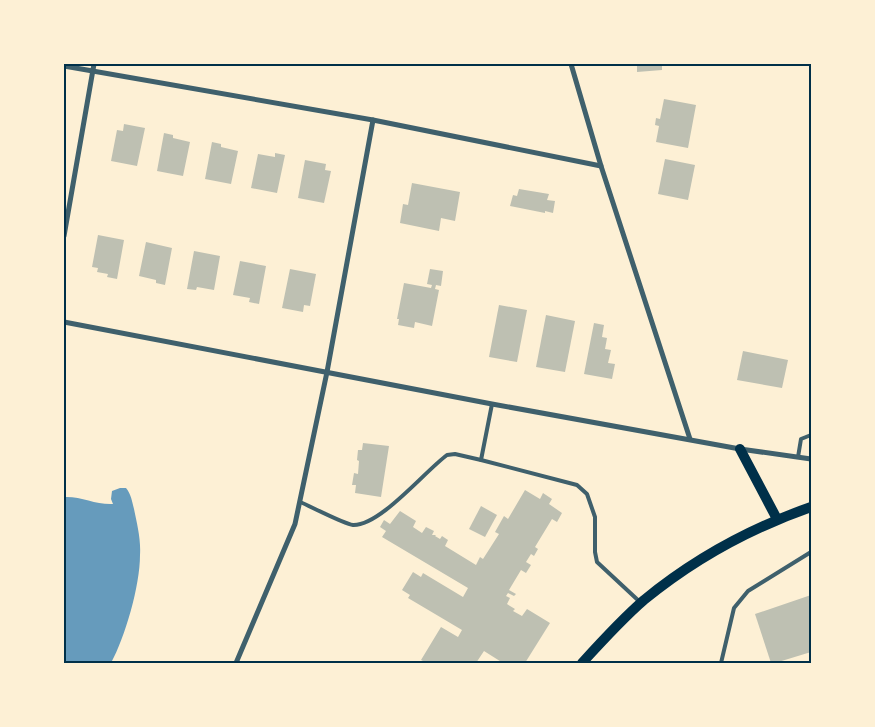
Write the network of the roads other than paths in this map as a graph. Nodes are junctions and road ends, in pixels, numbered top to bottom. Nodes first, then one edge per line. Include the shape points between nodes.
1 (94, 64) edge
2 (571, 64) edge
3 (64, 66) edge
4 (93, 72) junction
5 (374, 120) junction
6 (601, 166) junction
7 (64, 236) edge
8 (64, 322) edge
9 (327, 372) junction
10 (492, 404) junction
11 (811, 435) edge
12 (690, 439) junction
13 (740, 449) junction
14 (798, 457) junction
15 (811, 459) edge
16 (481, 460) junction
17 (300, 502) junction
18 (811, 507) edge
19 (777, 519) junction
20 (811, 552) edge
21 (641, 604) junction
22 (236, 663) edge
23 (582, 663) edge
24 (721, 663) edge

1 - 4 street
2 - 6 street
3 - 4 street
4 - 5 street
4 - 7 street
5 - 6 street
5 - 9 street
6 - 12 street
8 - 9 street
9 - 10 street
9 - 17 street
10 - 12 street
10 - 16 lane
11 - 14 lane via 801,439
12 - 13 street
13 - 14 street
13 - 19 main road
14 - 15 street
16 - 17 lane via 447,455 385,511 366,523 351,525
16 - 21 lane via 577,485 587,494 595,517 597,562
17 - 22 street via 295,524
18 - 19 main road
19 - 21 main road via 693,564
20 - 24 lane via 748,591 734,608
21 - 23 main road

